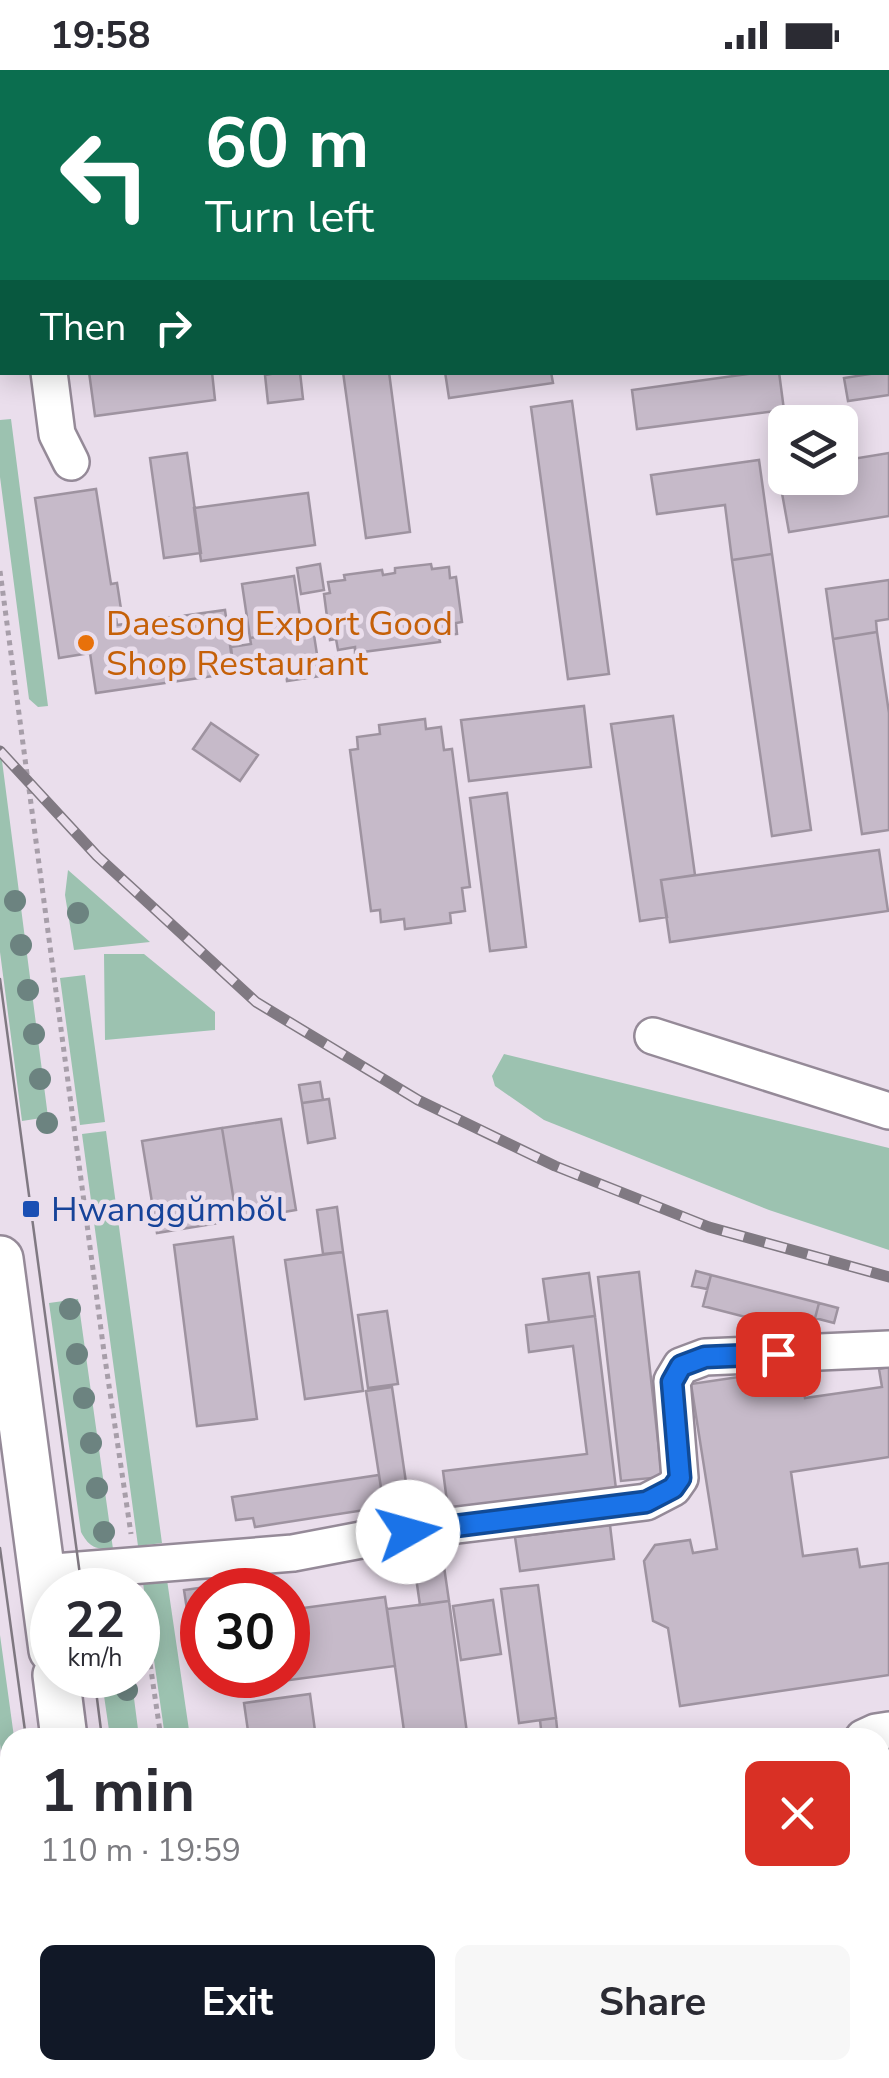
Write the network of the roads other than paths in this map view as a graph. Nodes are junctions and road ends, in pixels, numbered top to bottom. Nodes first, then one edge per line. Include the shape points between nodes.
1 (49, 375) edge
2 (71, 462) dead end
3 (653, 1036) dead end
4 (889, 1112) edge
5 (0, 1259) edge
6 (889, 1349) edge
7 (41, 1568) edge
8 (95, 1568) edge
9 (59, 1698) edge
10 (63, 1728) edge

1 - 2 street via 57,434
3 - 4 street
5 - 7 main road
6 - 8 street via 705,1357 681,1366 672,1382 680,1478 646,1502 294,1553
9 - 10 main road

